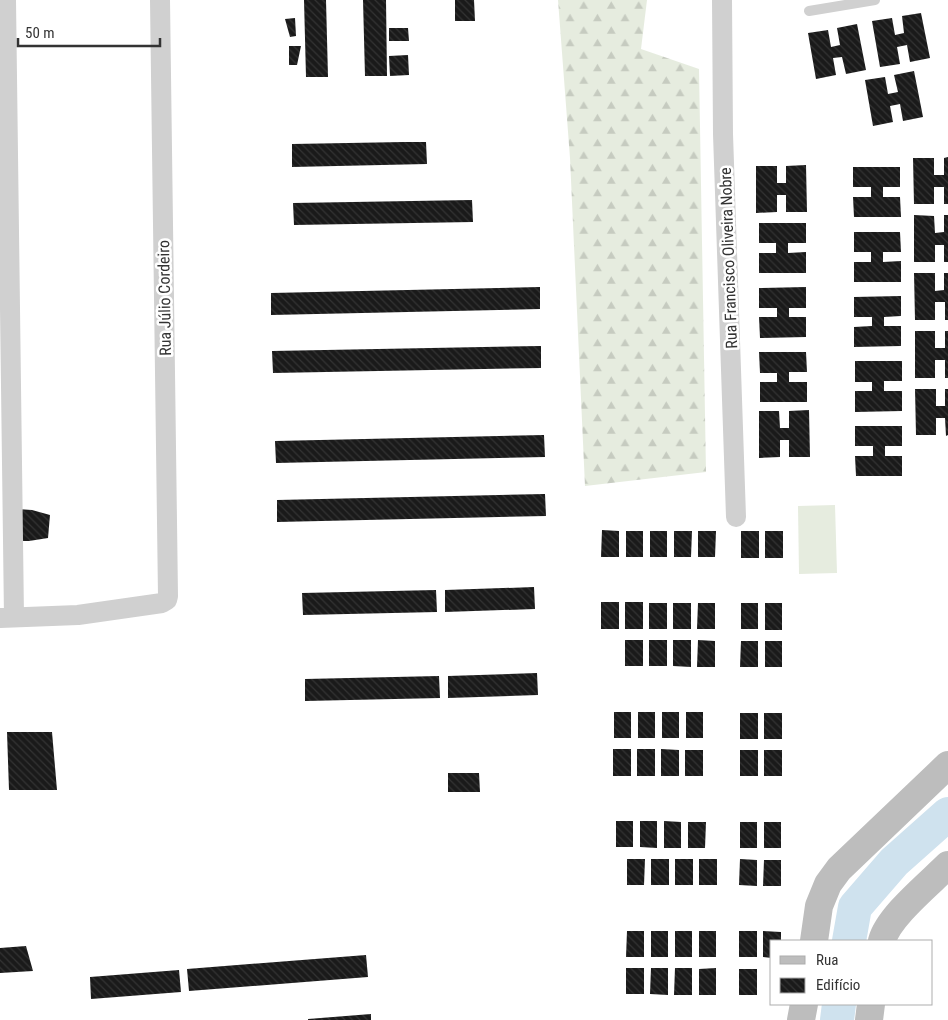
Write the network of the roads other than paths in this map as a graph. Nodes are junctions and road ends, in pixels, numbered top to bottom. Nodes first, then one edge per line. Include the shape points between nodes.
1 (6, 0) edge
2 (160, 0) edge
3 (722, 0) edge
4 (875, 0) edge
5 (809, 11) dead end
6 (736, 517) dead end
7 (7, 618) edge
8 (948, 765) edge
9 (948, 865) edge
10 (814, 940) edge
11 (882, 940) edge
12 (804, 1005) edge
13 (871, 1005) edge
14 (801, 1020) edge
15 (869, 1020) edge

1 - 7 street
2 - 7 street, Rua Júlio Cordeiro via 168,596 162,603 78,615
3 - 6 street, Rua Francisco Oliveira Nobre via 723,134
4 - 5 lane
8 - 10 street via 839,869 828,884 819,906
9 - 11 street via 896,916
12 - 14 street
13 - 15 street

